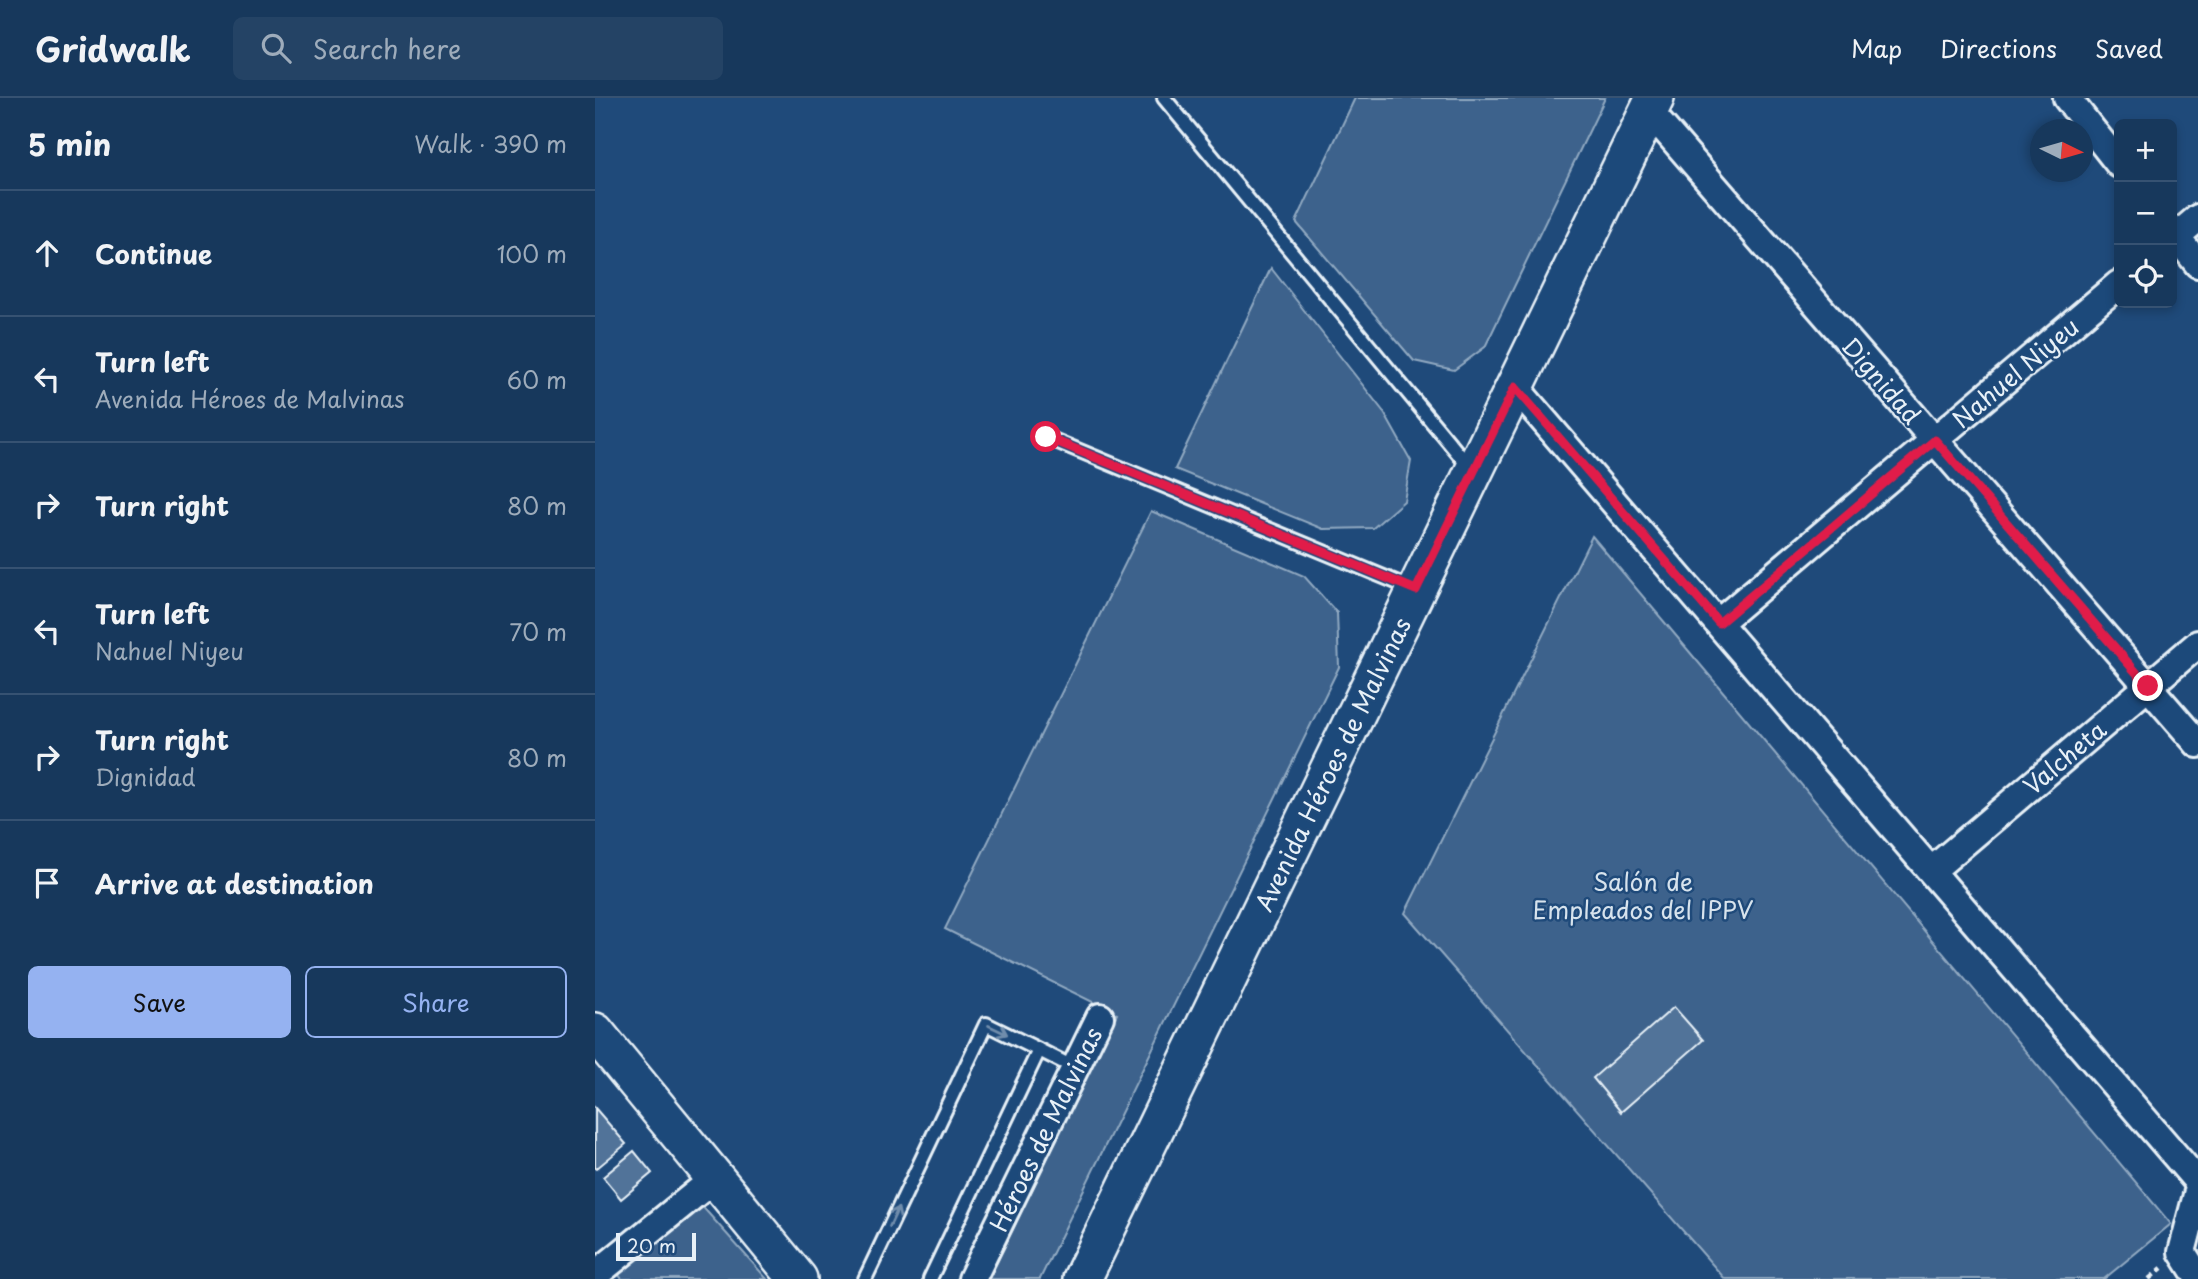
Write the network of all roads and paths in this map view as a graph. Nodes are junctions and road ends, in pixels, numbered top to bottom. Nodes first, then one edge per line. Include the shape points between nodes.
1 (1164, 98) edge
2 (2067, 98) edge
3 (1652, 105) edge
4 (2114, 158) edge
5 (2198, 218) edge
6 (2177, 233) edge
7 (2177, 240) edge
8 (2198, 264) edge
9 (2114, 288) edge
10 (1515, 387) junction
11 (1046, 437) dead end
12 (1935, 440) junction
13 (1474, 472) junction
14 (1416, 590) junction
15 (1719, 623) junction
16 (2198, 644) edge
17 (2148, 686) junction
18 (2198, 744) edge
19 (1931, 871) junction
20 (1100, 1017) dead end
21 (595, 1032) edge
22 (1039, 1050) junction
23 (1075, 1068) junction
24 (715, 1178) junction
25 (2198, 1182) edge
26 (2198, 1191) edge
27 (595, 1275) edge
28 (2198, 1277) edge
29 (798, 1279) edge
30 (865, 1279) edge
31 (930, 1279) edge
32 (972, 1279) edge
33 (1082, 1279) edge

1 - 13 lane
2 - 4 street
3 - 10 main road, Avenida Héroes de Malvinas
3 - 12 street, Dignidad
5 - 6 street
7 - 8 street
9 - 12 street, Nahuel Niyeu
10 - 13 main road, Avenida Héroes de Malvinas
10 - 15 street
11 - 14 lane
12 - 15 street, Nahuel Niyeu
12 - 17 street, Dignidad
13 - 14 main road, Avenida Héroes de Malvinas
14 - 33 main road, Avenida Héroes de Malvinas
15 - 19 street
16 - 17 street, Valcheta
17 - 18 street, Dignidad
17 - 19 street, Valcheta
19 - 25 street
20 - 23 street, Héroes de Malvinas
21 - 24 main road
22 - 23 lane
30 -> 22 lane via 986,1024
22 - 31 lane
23 - 32 street, Héroes de Malvinas
24 - 27 street
24 - 29 main road
26 - 28 street via 2182,1252

